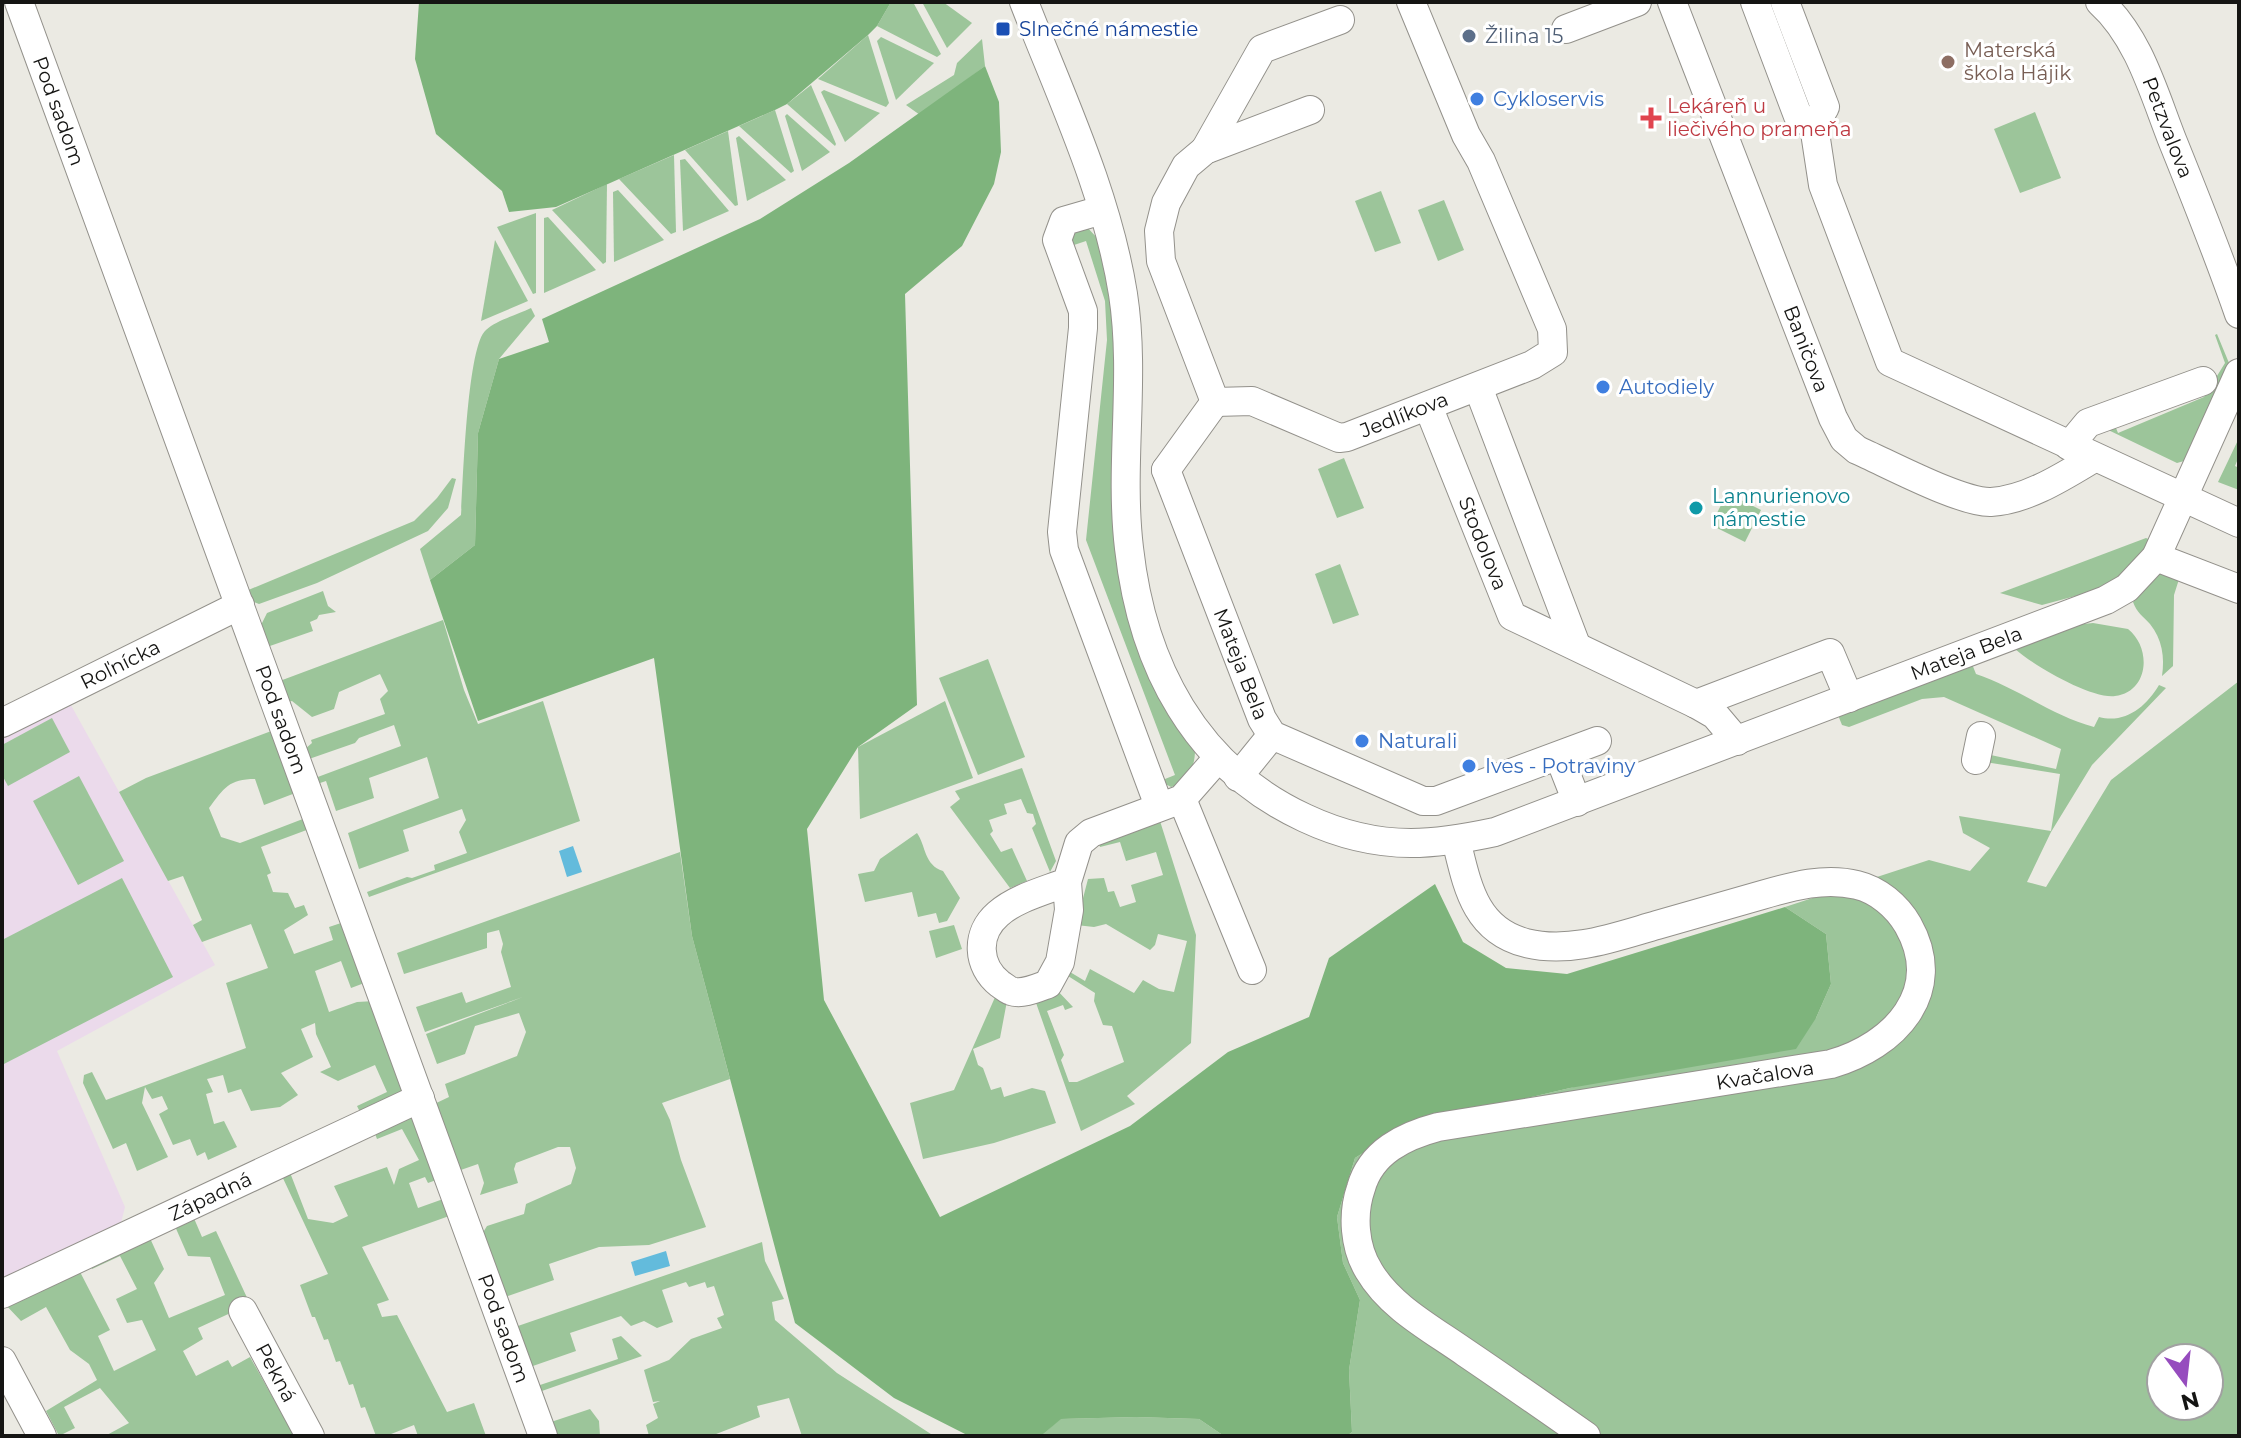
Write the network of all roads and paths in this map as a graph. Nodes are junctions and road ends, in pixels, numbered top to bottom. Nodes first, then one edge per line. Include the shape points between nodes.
1 (19, 2) edge
2 (1024, 2) edge
3 (1411, 2) edge
4 (1637, 2) edge
5 (1672, 2) edge
6 (1755, 2) edge
7 (1785, 2) edge
8 (2100, 2) edge
9 (1340, 20) dead end
10 (1566, 29) dead end
11 (1310, 110) dead end
12 (1814, 126) junction
13 (1205, 150) junction
14 (1102, 210) junction
15 (2230, 276) edge
16 (2239, 314) edge
17 (2239, 373) edge
18 (2203, 381) dead end
19 (1478, 387) junction
20 (1215, 402) junction
21 (1428, 406) junction
22 (2082, 452) junction
23 (1166, 470) junction
24 (1126, 473) junction
25 (2183, 498) junction
26 (2239, 523) edge
27 (2156, 557) junction
28 (2239, 589) edge
29 (240, 605) junction
30 (1576, 645) junction
31 (1849, 698) junction
32 (1696, 704) junction
33 (2, 723) edge
34 (1272, 735) junction
35 (1597, 741) dead end
36 (1737, 741) junction
37 (1559, 756) junction
38 (1228, 768) junction
39 (1577, 802) junction
40 (1171, 803) junction
41 (1456, 840) junction
42 (1067, 882) dead end
43 (1252, 970) dead end
44 (420, 1098) junction
45 (2, 1294) edge
46 (243, 1311) dead end
47 (2, 1361) edge
48 (536, 1434) edge
49 (42, 1436) edge
50 (310, 1436) edge
51 (1586, 1436) edge

1 - 29 street, Pod sadom
2 - 14 street, Mateja Bela
3 - 19 street, Jedlíkova via 1552,329 1553,352
4 - 10 street
5 - 22 street, Baničova via 1844,439 1857,450 1968,499 1990,502 2057,480
6 - 12 street via 1798,116
7 - 12 street via 1825,107
8 - 15 street, Petzvalova via 2117,17 2140,60
9 - 13 street via 1262,49
11 - 13 street
12 - 22 street via 1823,185 1890,362
13 - 20 street via 1174,183 1159,242 1161,261
14 - 24 street, Mateja Bela via 1126,317
14 - 40 street via 1064,221 1057,240 1083,311 1064,550
15 - 16 street
17 - 25 street, Mateja Bela
18 - 22 street, Baničova via 2088,423
19 - 21 street, Jedlíkova
19 - 30 street
20 - 21 street, Jedlíkova via 1252,401 1339,438
20 - 23 street
21 - 30 street, Stodolova via 1512,616
22 - 25 street
23 - 24 street
23 - 34 street, Mateja Bela
24 - 38 street, Mateja Bela via 1129,548 1156,661 1188,721
25 - 26 street
25 - 27 street, Mateja Bela
27 - 28 street
27 - 31 street, Mateja Bela via 2127,588 2106,600
29 - 33 street, Roľnícka
29 - 44 street, Pod sadom
30 - 32 street, Stodolova
31 - 32 street via 1830,653
31 - 36 street, Mateja Bela
32 - 36 street, Stodolova via 1715,715
34 - 37 street, Mateja Bela via 1423,801 1447,799
34 - 38 street
35 - 37 street, Mateja Bela
36 - 39 street, Mateja Bela
37 - 39 street
38 - 40 street
38 - 41 street, Mateja Bela via 1284,808 1345,833 1409,843
39 - 41 street, Mateja Bela via 1495,832
40 - 42 street via 1091,833 1079,843
40 - 43 street
41 - 51 street, Kvačalova via 1469,892 1480,912 1502,932 1528,944 1566,947 1607,939 1798,885 1841,882 1891,903 1919,952 1920,984 1910,1011 1886,1038 1854,1058 1438,1127 1403,1139 1374,1161 1356,1207 1357,1238 1370,1273 1417,1319
44 - 45 street, Západná
44 - 48 street, Pod sadom
46 - 50 street, Pekná
47 - 49 street

